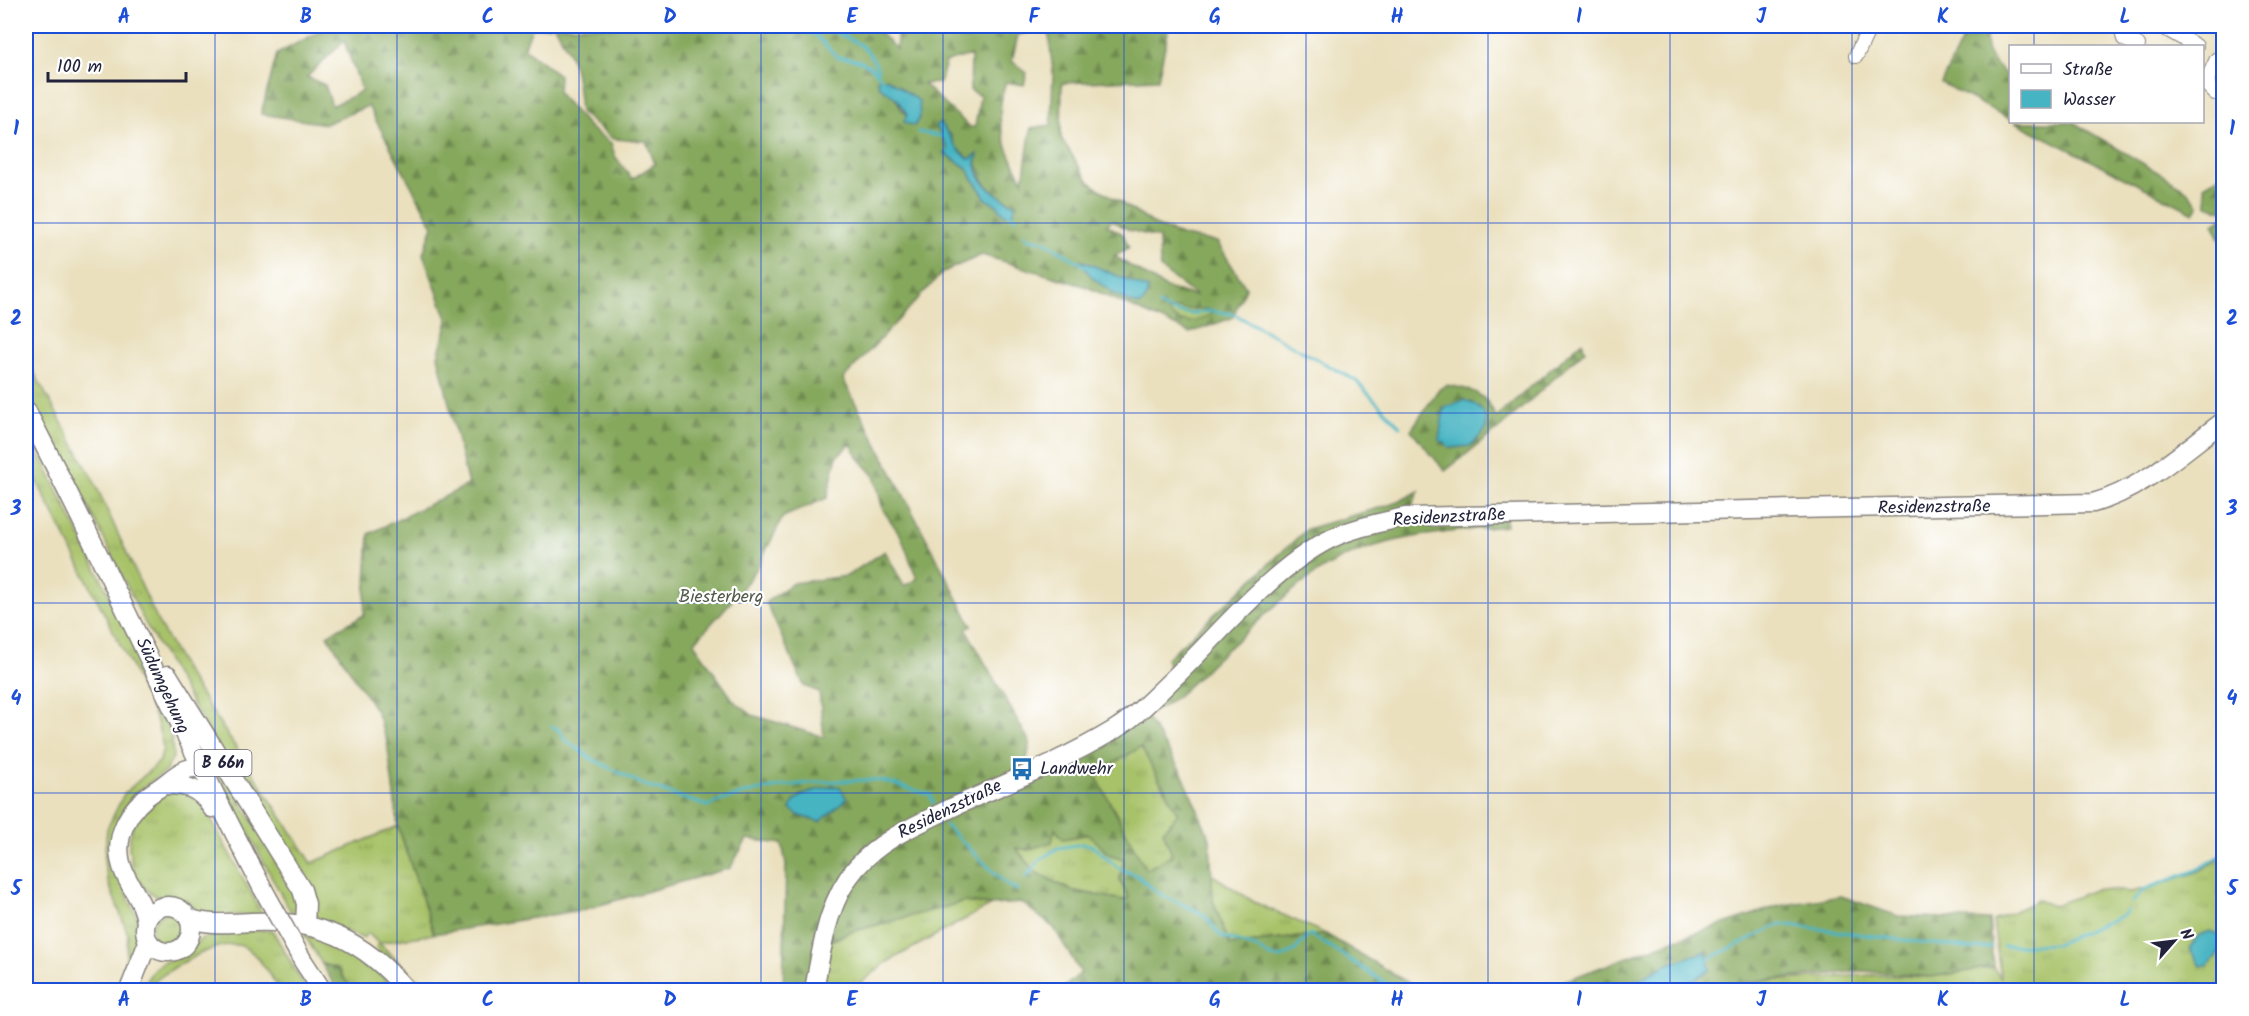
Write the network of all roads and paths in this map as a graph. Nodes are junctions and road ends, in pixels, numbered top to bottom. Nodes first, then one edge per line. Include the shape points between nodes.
1 (1870, 26) edge
2 (2121, 26) edge
3 (2161, 26) edge
4 (2138, 45) edge
5 (2194, 45) edge
6 (2204, 52) edge
7 (1856, 56) dead end
8 (2220, 60) edge
9 (2215, 93) dead end
10 (26, 410) edge
11 (2223, 421) edge
12 (124, 605) junction
13 (175, 713) junction
14 (200, 768) junction
15 (167, 781) junction
16 (240, 846) junction
17 (135, 893) junction
18 (162, 906) junction
19 (188, 917) junction
20 (146, 922) junction
21 (228, 923) junction
22 (305, 925) junction
23 (189, 939) junction
24 (148, 942) junction
25 (168, 953) junction
26 (130, 989) edge
27 (322, 990) edge
28 (406, 990) edge
29 (814, 990) edge

1 - 7 street
2 - 4 street via 2124,39
3 - 5 street
6 - 8 street
8 - 9 street via 2208,78 2208,86
10 - 12 main road, Südumgehung / B 66n
11 - 29 main road, Residenzstraße via 2148,477 2114,498 2093,503 1405,518 1338,535 1278,576 1117,728 904,830 873,852 855,869 834,904
12 - 13 main road, Südumgehung / B 66n
12 - 22 main road, B 66n via 299,884 306,904
13 - 14 main road, Südumgehung / B 66n
13 - 15 main road, B 66n via 182,738 180,753
14 - 15 main road, B 66n via 188,768
14 - 16 main road, Südumgehung / B 66n
15 - 16 main road, B 66n via 198,790
15 - 17 main road, B 66n via 137,803 123,826 119,842 123,870
16 - 27 main road, Südumgehung / B 66n, bridge
17 - 18 main road
17 - 20 main road, B 66n
18 - 19 main road via 176,907
18 - 20 main road
19 - 21 main road via 194,921
19 - 23 main road via 192,928
20 - 24 main road
21 - 22 main road
21 - 23 main road
22 - 28 main road via 337,935 365,950
23 - 25 main road via 182,948
24 - 25 main road
24 - 26 main road
25 - 26 main road via 157,957

